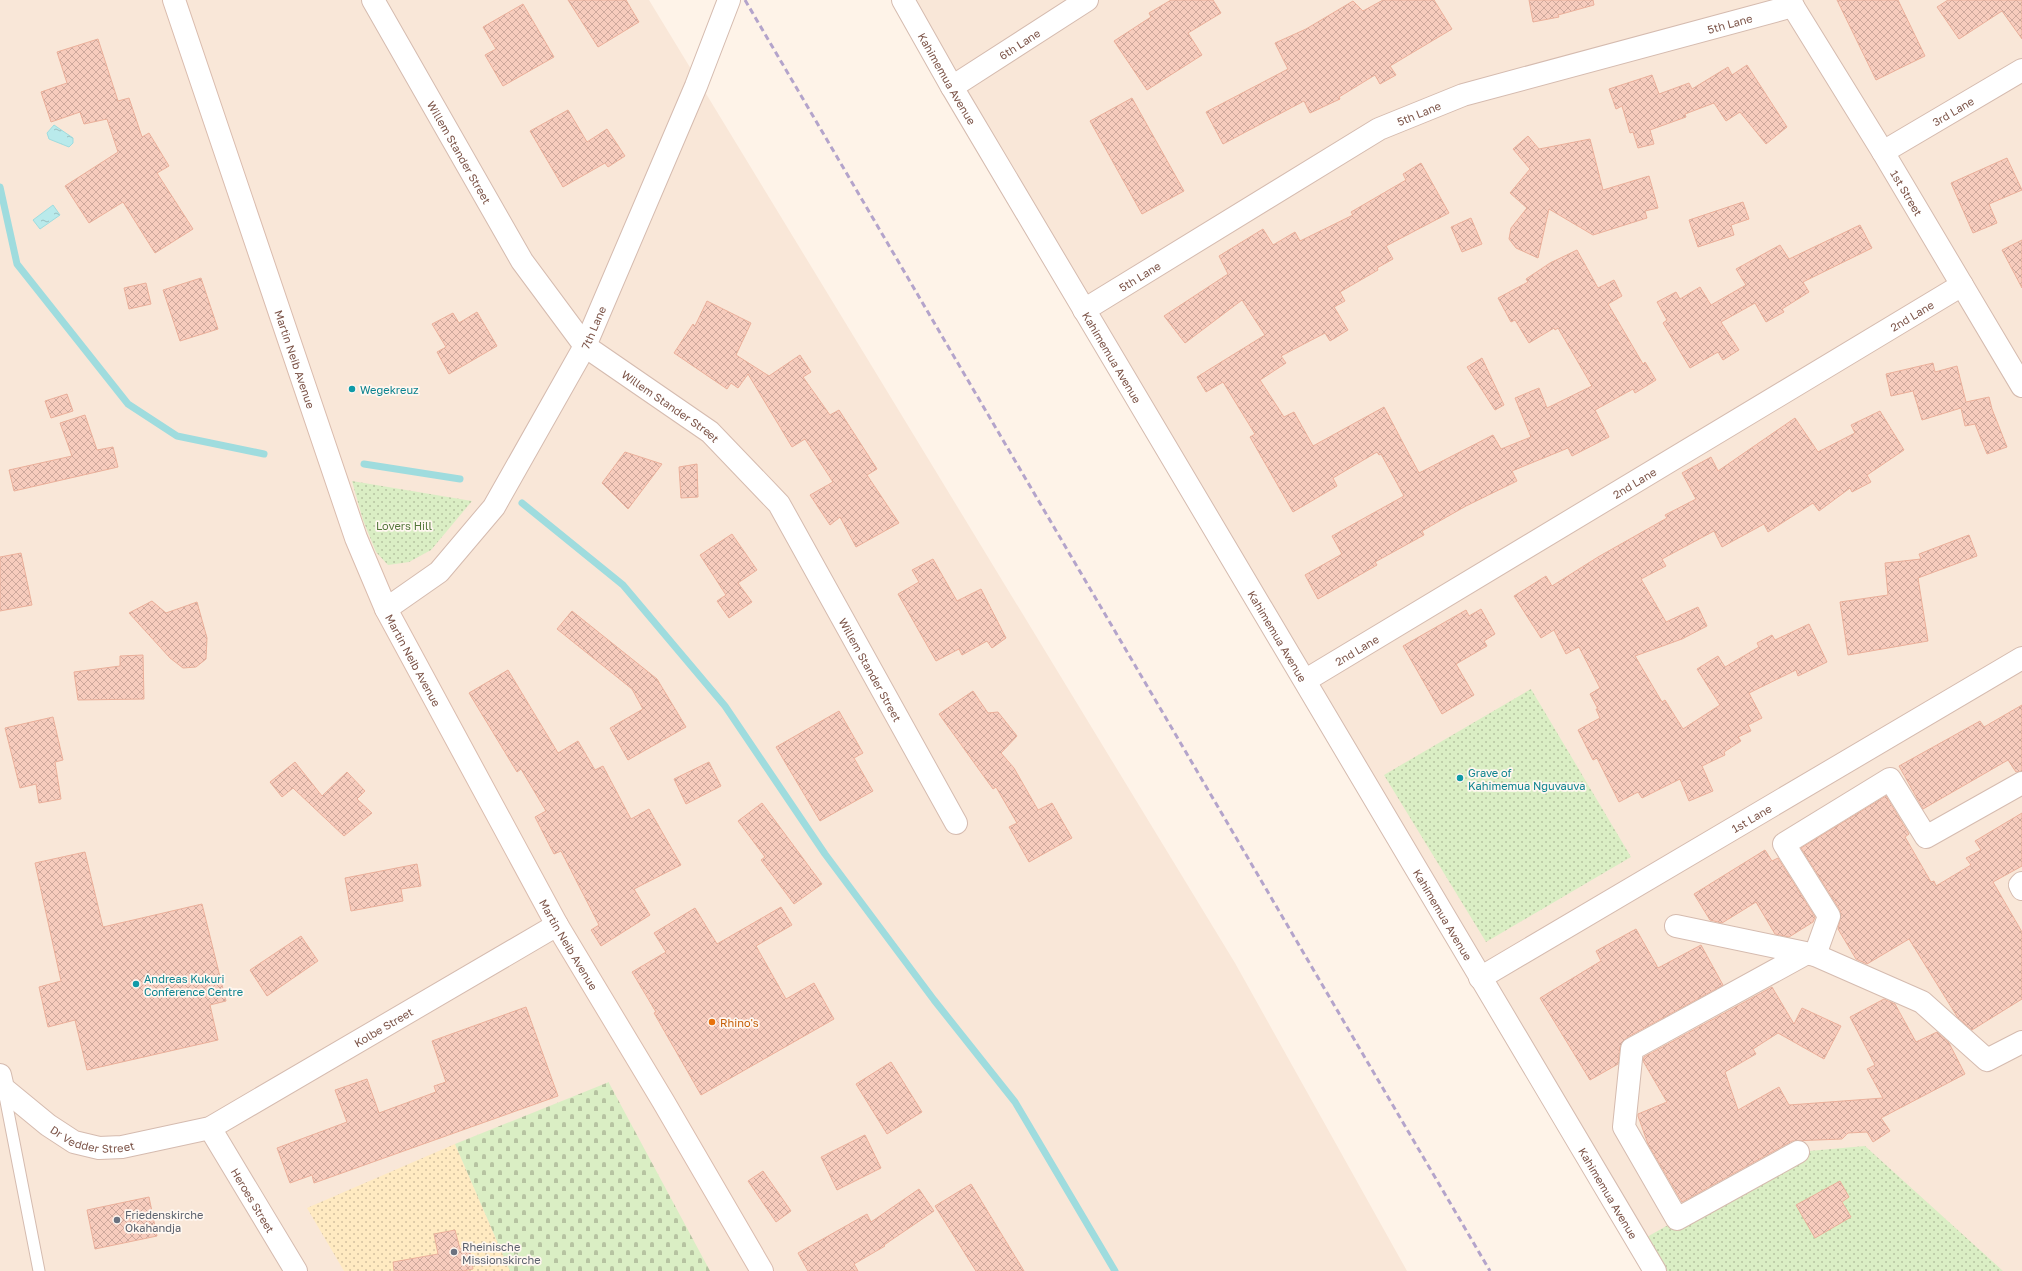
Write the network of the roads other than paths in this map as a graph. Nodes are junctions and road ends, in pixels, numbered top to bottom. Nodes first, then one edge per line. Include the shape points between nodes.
1 (174, 0) edge
2 (373, 0) edge
3 (729, 0) edge
4 (903, 0) edge
5 (1087, 0) edge
6 (1791, 3) edge
7 (2022, 70) edge
8 (952, 87) junction
9 (1883, 152) junction
10 (1962, 284) junction
11 (1084, 310) junction
12 (585, 346) junction
13 (2022, 386) edge
14 (386, 609) junction
15 (2022, 658) edge
16 (1306, 680) junction
17 (2022, 783) edge
18 (956, 823) dead end
19 (2022, 883) edge
20 (2022, 889) edge
21 (557, 925) junction
22 (1676, 926) dead end
23 (1810, 954) junction
24 (1480, 978) junction
25 (2022, 1042) edge
26 (2, 1082) edge
27 (210, 1128) junction
28 (1798, 1152) dead end
29 (39, 1271) edge
30 (296, 1271) edge
31 (762, 1271) edge
32 (1655, 1271) edge

1 - 14 street, Martin Neib Avenue via 354,530
2 - 12 street, Willem Stander Street via 522,261
3 - 12 street, 7th Lane via 696,86
4 - 8 street, Kahimemua Avenue
5 - 8 street, 6th Lane
6 - 9 street, 1st Street
6 - 11 street, 5th Lane via 1464,95 1379,128
7 - 9 street, 3rd Lane
8 - 11 street, Kahimemua Avenue
9 - 10 street, 1st Street
10 - 13 street, 1st Street
10 - 16 street, 2nd Lane
11 - 16 street, Kahimemua Avenue
12 - 14 street, 7th Lane via 494,506 439,572
12 - 18 street, Willem Stander Street via 710,432 779,504
14 - 21 street, Martin Neib Avenue
15 - 24 street, 1st Lane
16 - 24 street, Kahimemua Avenue
17 - 23 street via 1926,837 1890,779 1784,844 1829,916
19 - 20 street
21 - 27 street, Kolbe Street
21 - 31 street, Martin Neib Avenue
22 - 23 street
23 - 25 street via 1922,1002 1987,1060
23 - 28 street via 1632,1049 1624,1127 1677,1219
24 - 32 street, Kahimemua Avenue
26 - 27 street, Dr Vedder Street via 48,1125 74,1142 99,1148 122,1147
26 - 29 lane
27 - 30 street, Heroes Street

